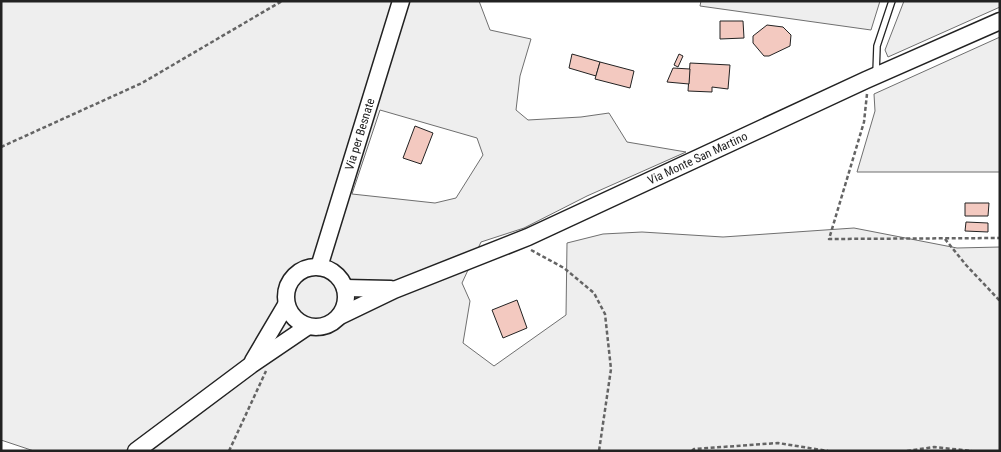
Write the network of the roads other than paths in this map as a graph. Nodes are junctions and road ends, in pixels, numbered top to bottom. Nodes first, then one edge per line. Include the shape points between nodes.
1 (401, 1) edge
2 (892, 1) edge
3 (1000, 21) edge
4 (871, 78) junction
5 (319, 267) junction
6 (345, 288) junction
7 (394, 290) junction
8 (286, 305) junction
9 (340, 316) junction
10 (307, 327) junction
11 (259, 367) junction
12 (136, 451) edge

1 - 5 street, Via per Besnate
2 - 4 lane via 877,46
3 - 4 street, Via Monte San Martino
4 - 7 street, Via Monte San Martino via 528,236
5 - 6 street via 335,274
5 - 8 street, Via Monte San Martino via 310,267 293,277 288,286
6 - 7 street, Via Monte San Martino
6 - 9 street via 345,307
7 - 9 street, Via Monte San Martino
8 - 10 street via 294,319
8 - 11 street, Via Monte San Martino
9 - 10 street, Via Monte San Martino via 319,328
10 - 11 street, Via Monte San Martino
11 - 12 street, Via Monte San Martino

